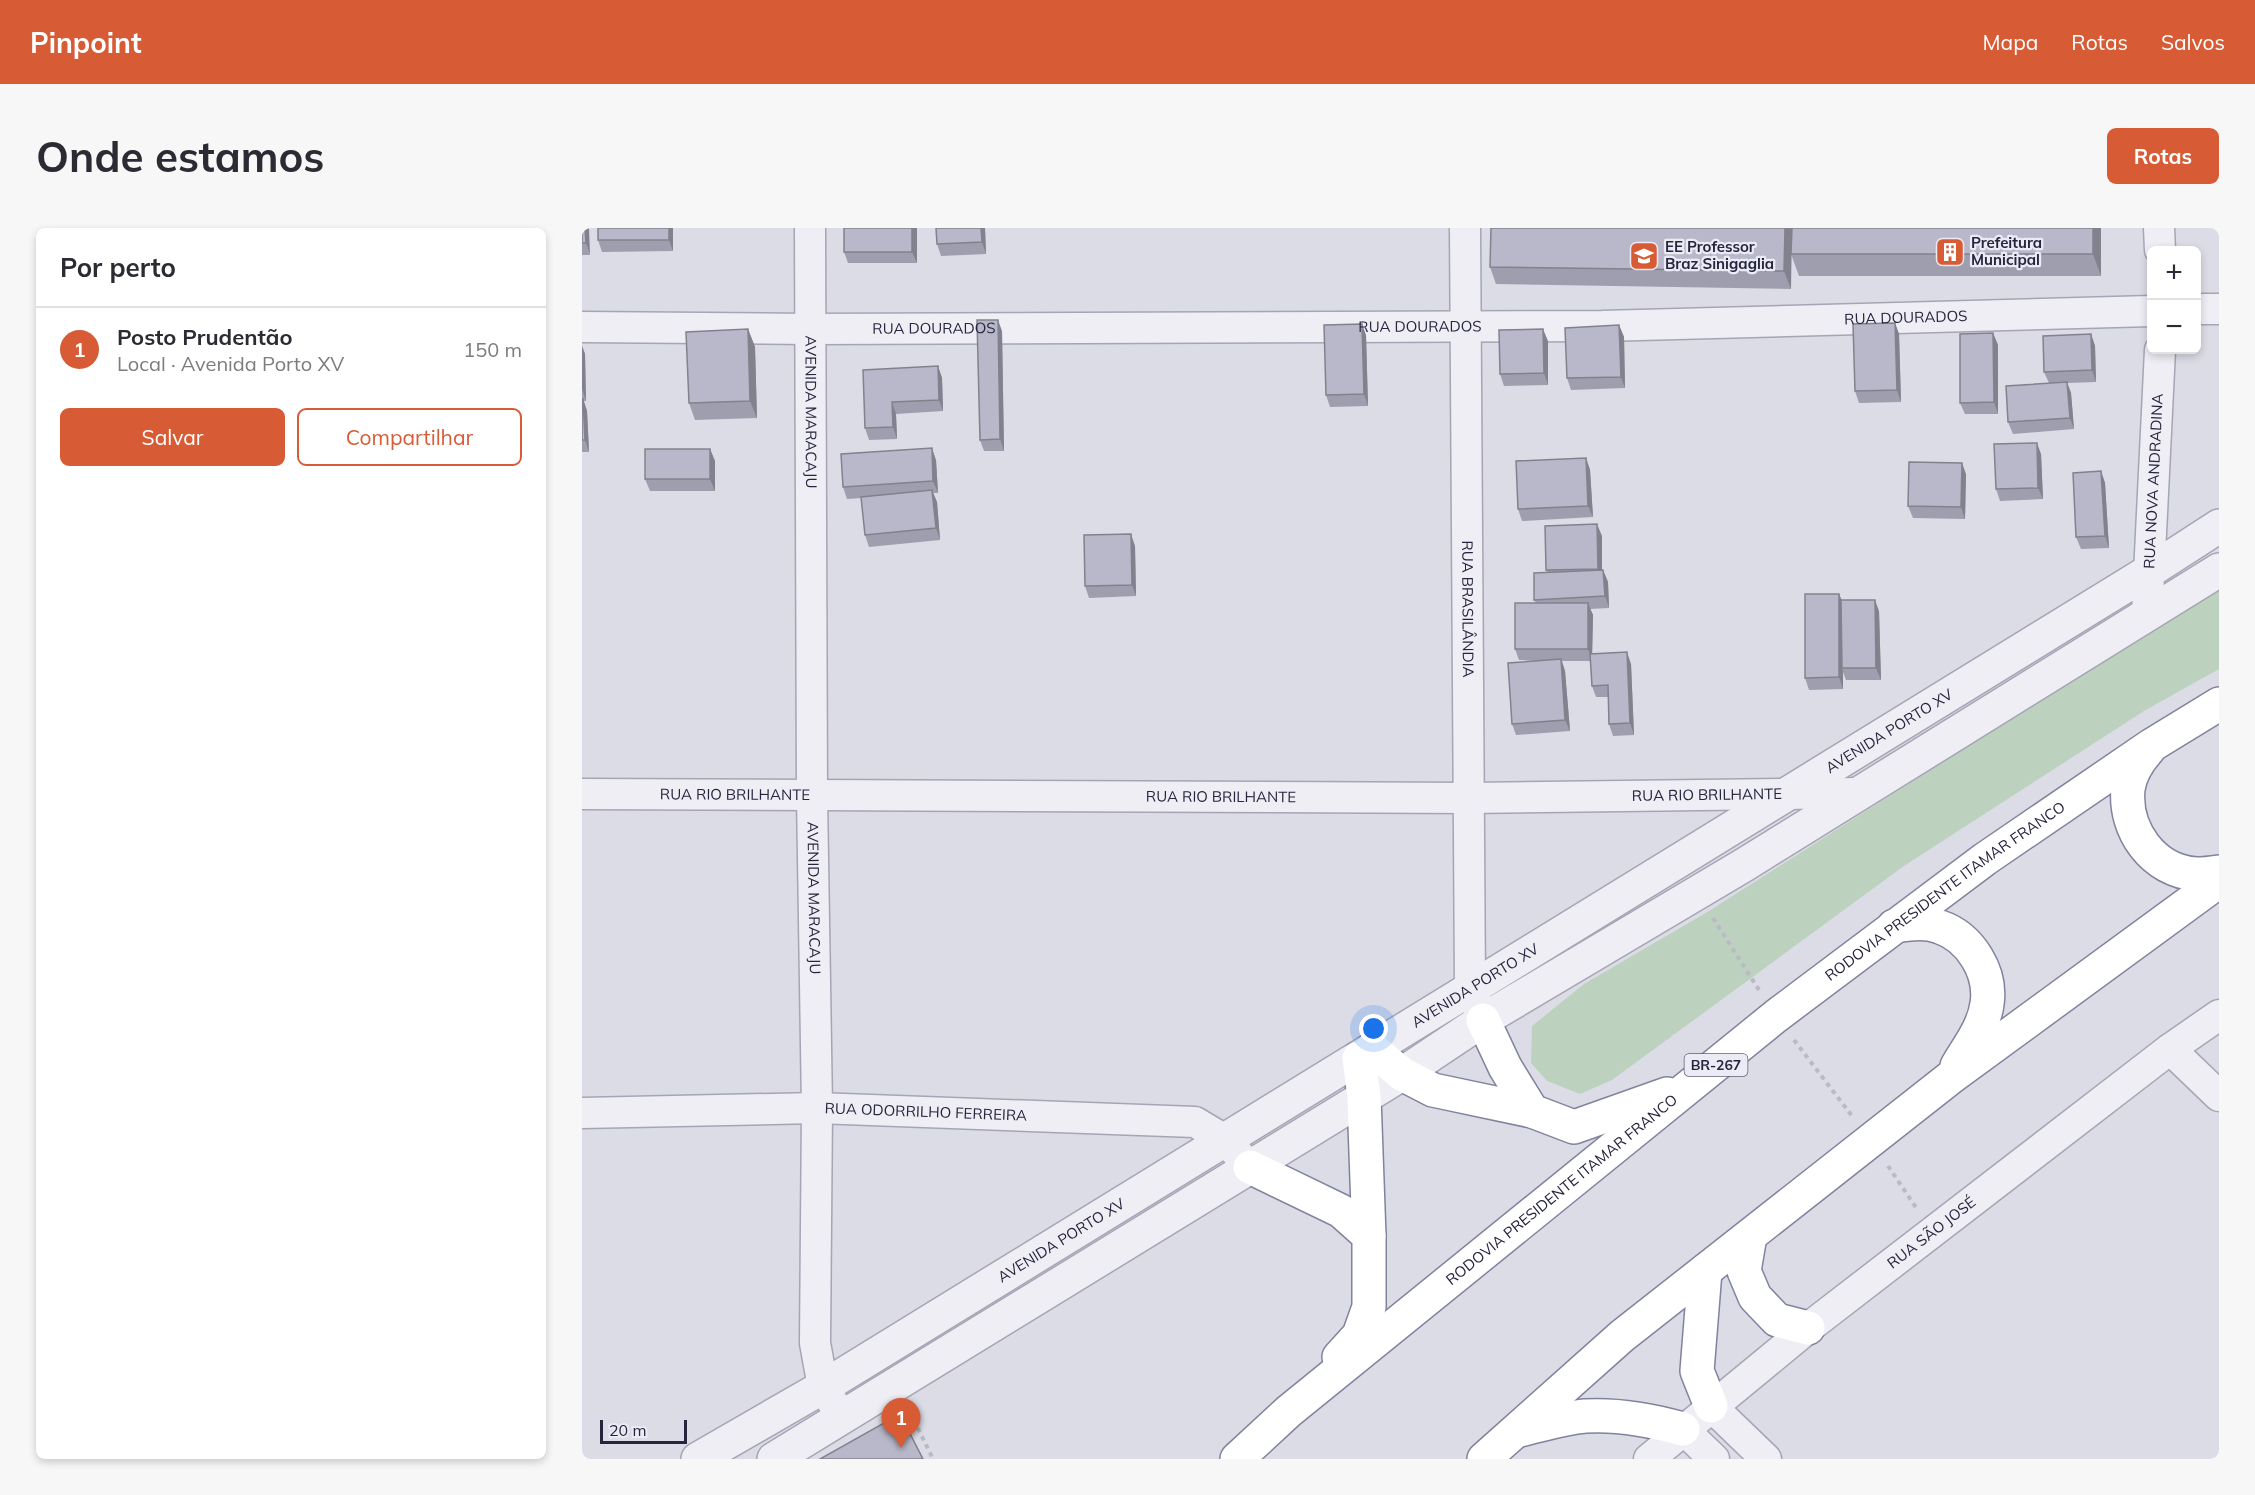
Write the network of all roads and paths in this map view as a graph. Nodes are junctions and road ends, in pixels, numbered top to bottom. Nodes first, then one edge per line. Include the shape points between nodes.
1 (810, 228) edge
2 (1465, 228) edge
3 (2159, 228) edge
4 (2160, 246) edge
5 (2201, 309) edge
6 (2219, 309) edge
7 (2147, 311) edge
8 (582, 327) edge
9 (1466, 327) junction
10 (811, 329) junction
11 (2160, 354) edge
12 (2219, 526) edge
13 (2219, 570) edge
14 (2148, 572) junction
15 (2147, 615) junction
16 (2219, 704) edge
17 (2152, 745) junction
18 (1860, 793) junction
19 (582, 794) edge
20 (1787, 794) junction
21 (812, 796) junction
22 (1469, 798) junction
23 (2219, 872) edge
24 (2219, 881) edge
25 (1694, 894) junction
26 (1894, 926) junction
27 (1470, 989) junction
28 (2219, 1015) edge
29 (1776, 1016) junction
30 (1484, 1020) junction
31 (2170, 1049) junction
32 (1365, 1054) junction
33 (1402, 1074) junction
34 (1950, 1078) junction
35 (1691, 1086) junction
36 (2219, 1096) edge
37 (1364, 1097) junction
38 (817, 1108) junction
39 (1532, 1111) junction
40 (582, 1113) edge
41 (1225, 1140) junction
42 (1871, 1141) junction
43 (1250, 1167) junction
44 (1932, 1232) junction
45 (1369, 1236) junction
46 (1750, 1236) junction
47 (1705, 1271) junction
48 (1808, 1328) junction
49 (896, 1385) junction
50 (823, 1387) junction
51 (1711, 1406) junction
52 (1289, 1411) junction
53 (842, 1418) junction
54 (1683, 1429) junction
55 (1515, 1431) junction
56 (698, 1459) edge
57 (774, 1459) edge
58 (933, 1459) edge
59 (1237, 1459) edge
60 (1484, 1459) edge
61 (1649, 1459) edge
62 (1714, 1459) edge
63 (1766, 1459) edge

1 - 10 street, AVENIDA MARACAJU
2 - 9 street, RUA BRASILÂNDIA
3 - 4 street
5 - 6 street
7 - 9 street, RUA DOURADOS
8 - 10 street, RUA DOURADOS
9 - 10 street, RUA DOURADOS
9 - 22 street, RUA BRASILÂNDIA
10 - 21 street, AVENIDA MARACAJU
11 - 14 street, RUA NOVA ANDRADINA
12 - 14 street, AVENIDA PORTO XV
13 - 15 street
14 - 15 street, RUA NOVA ANDRADINA
14 - 20 street, AVENIDA PORTO XV
15 - 18 street
16 - 17 highway, RODOVIA PRESIDENTE ITAMAR FRANCO / BR-267
17 - 23 highway via 2137,764 2128,787 2128,812 2136,835 2151,854 2171,868 2195,874
17 - 26 highway, RODOVIA PRESIDENTE ITAMAR FRANCO / BR-267
18 - 20 street, RUA RIO BRILHANTE
18 - 25 street
19 - 21 street, RUA RIO BRILHANTE
20 - 22 street, RUA RIO BRILHANTE
20 - 27 street, AVENIDA PORTO XV
21 - 22 street, RUA RIO BRILHANTE
21 - 38 street, AVENIDA MARACAJU
22 - 27 street, RUA BRASILÂNDIA
24 - 34 highway
25 - 29 path
25 - 30 street
26 - 29 highway, RODOVIA PRESIDENTE ITAMAR FRANCO / BR-267
26 - 34 highway via 1915,923 1940,927 1961,938 1977,957 1986,979 1987,1004 1980,1027
27 - 30 street
27 - 32 street, AVENIDA PORTO XV
28 - 31 street, RUA SÃO JOSÉ
29 - 35 highway, RODOVIA PRESIDENTE ITAMAR FRANCO / BR-267
29 - 42 path
30 - 33 street
30 - 39 highway via 1505,1067
31 - 36 street
31 - 44 street, RUA SÃO JOSÉ
32 - 33 highway
32 - 37 highway
32 - 41 street, AVENIDA PORTO XV
33 - 37 street
33 - 39 highway via 1433,1090
34 - 42 highway
35 - 39 highway via 1574,1127
35 - 52 highway, RODOVIA PRESIDENTE ITAMAR FRANCO / BR-267
37 - 43 street
37 - 45 highway
38 - 40 street, RUA ODORRILHO FERREIRA
38 - 41 street, RUA ODORRILHO FERREIRA via 1195,1122
38 - 50 street, AVENIDA MARACAJU via 815,1343
41 - 43 street, RUA ODORRILHO FERREIRA
41 - 50 street, AVENIDA PORTO XV
42 - 44 path
42 - 46 highway
43 - 45 highway via 1341,1211
43 - 49 street
44 - 48 street, RUA SÃO JOSÉ
45 - 52 highway via 1369,1307 1359,1335
46 - 47 highway
46 - 48 highway via 1744,1272 1755,1297 1777,1320
47 - 51 highway via 1697,1371
47 - 55 highway via 1622,1336
48 - 51 street, RUA SÃO JOSÉ
49 - 53 street
49 - 58 path
50 - 53 street
50 - 56 street, AVENIDA PORTO XV
51 - 54 street, RUA SÃO JOSÉ
51 - 63 street
52 - 59 highway, RODOVIA PRESIDENTE ITAMAR FRANCO / BR-267
53 - 57 street
54 - 55 highway via 1653,1420 1583,1416
54 - 61 street, RUA SÃO JOSÉ
54 - 62 street
55 - 60 highway

